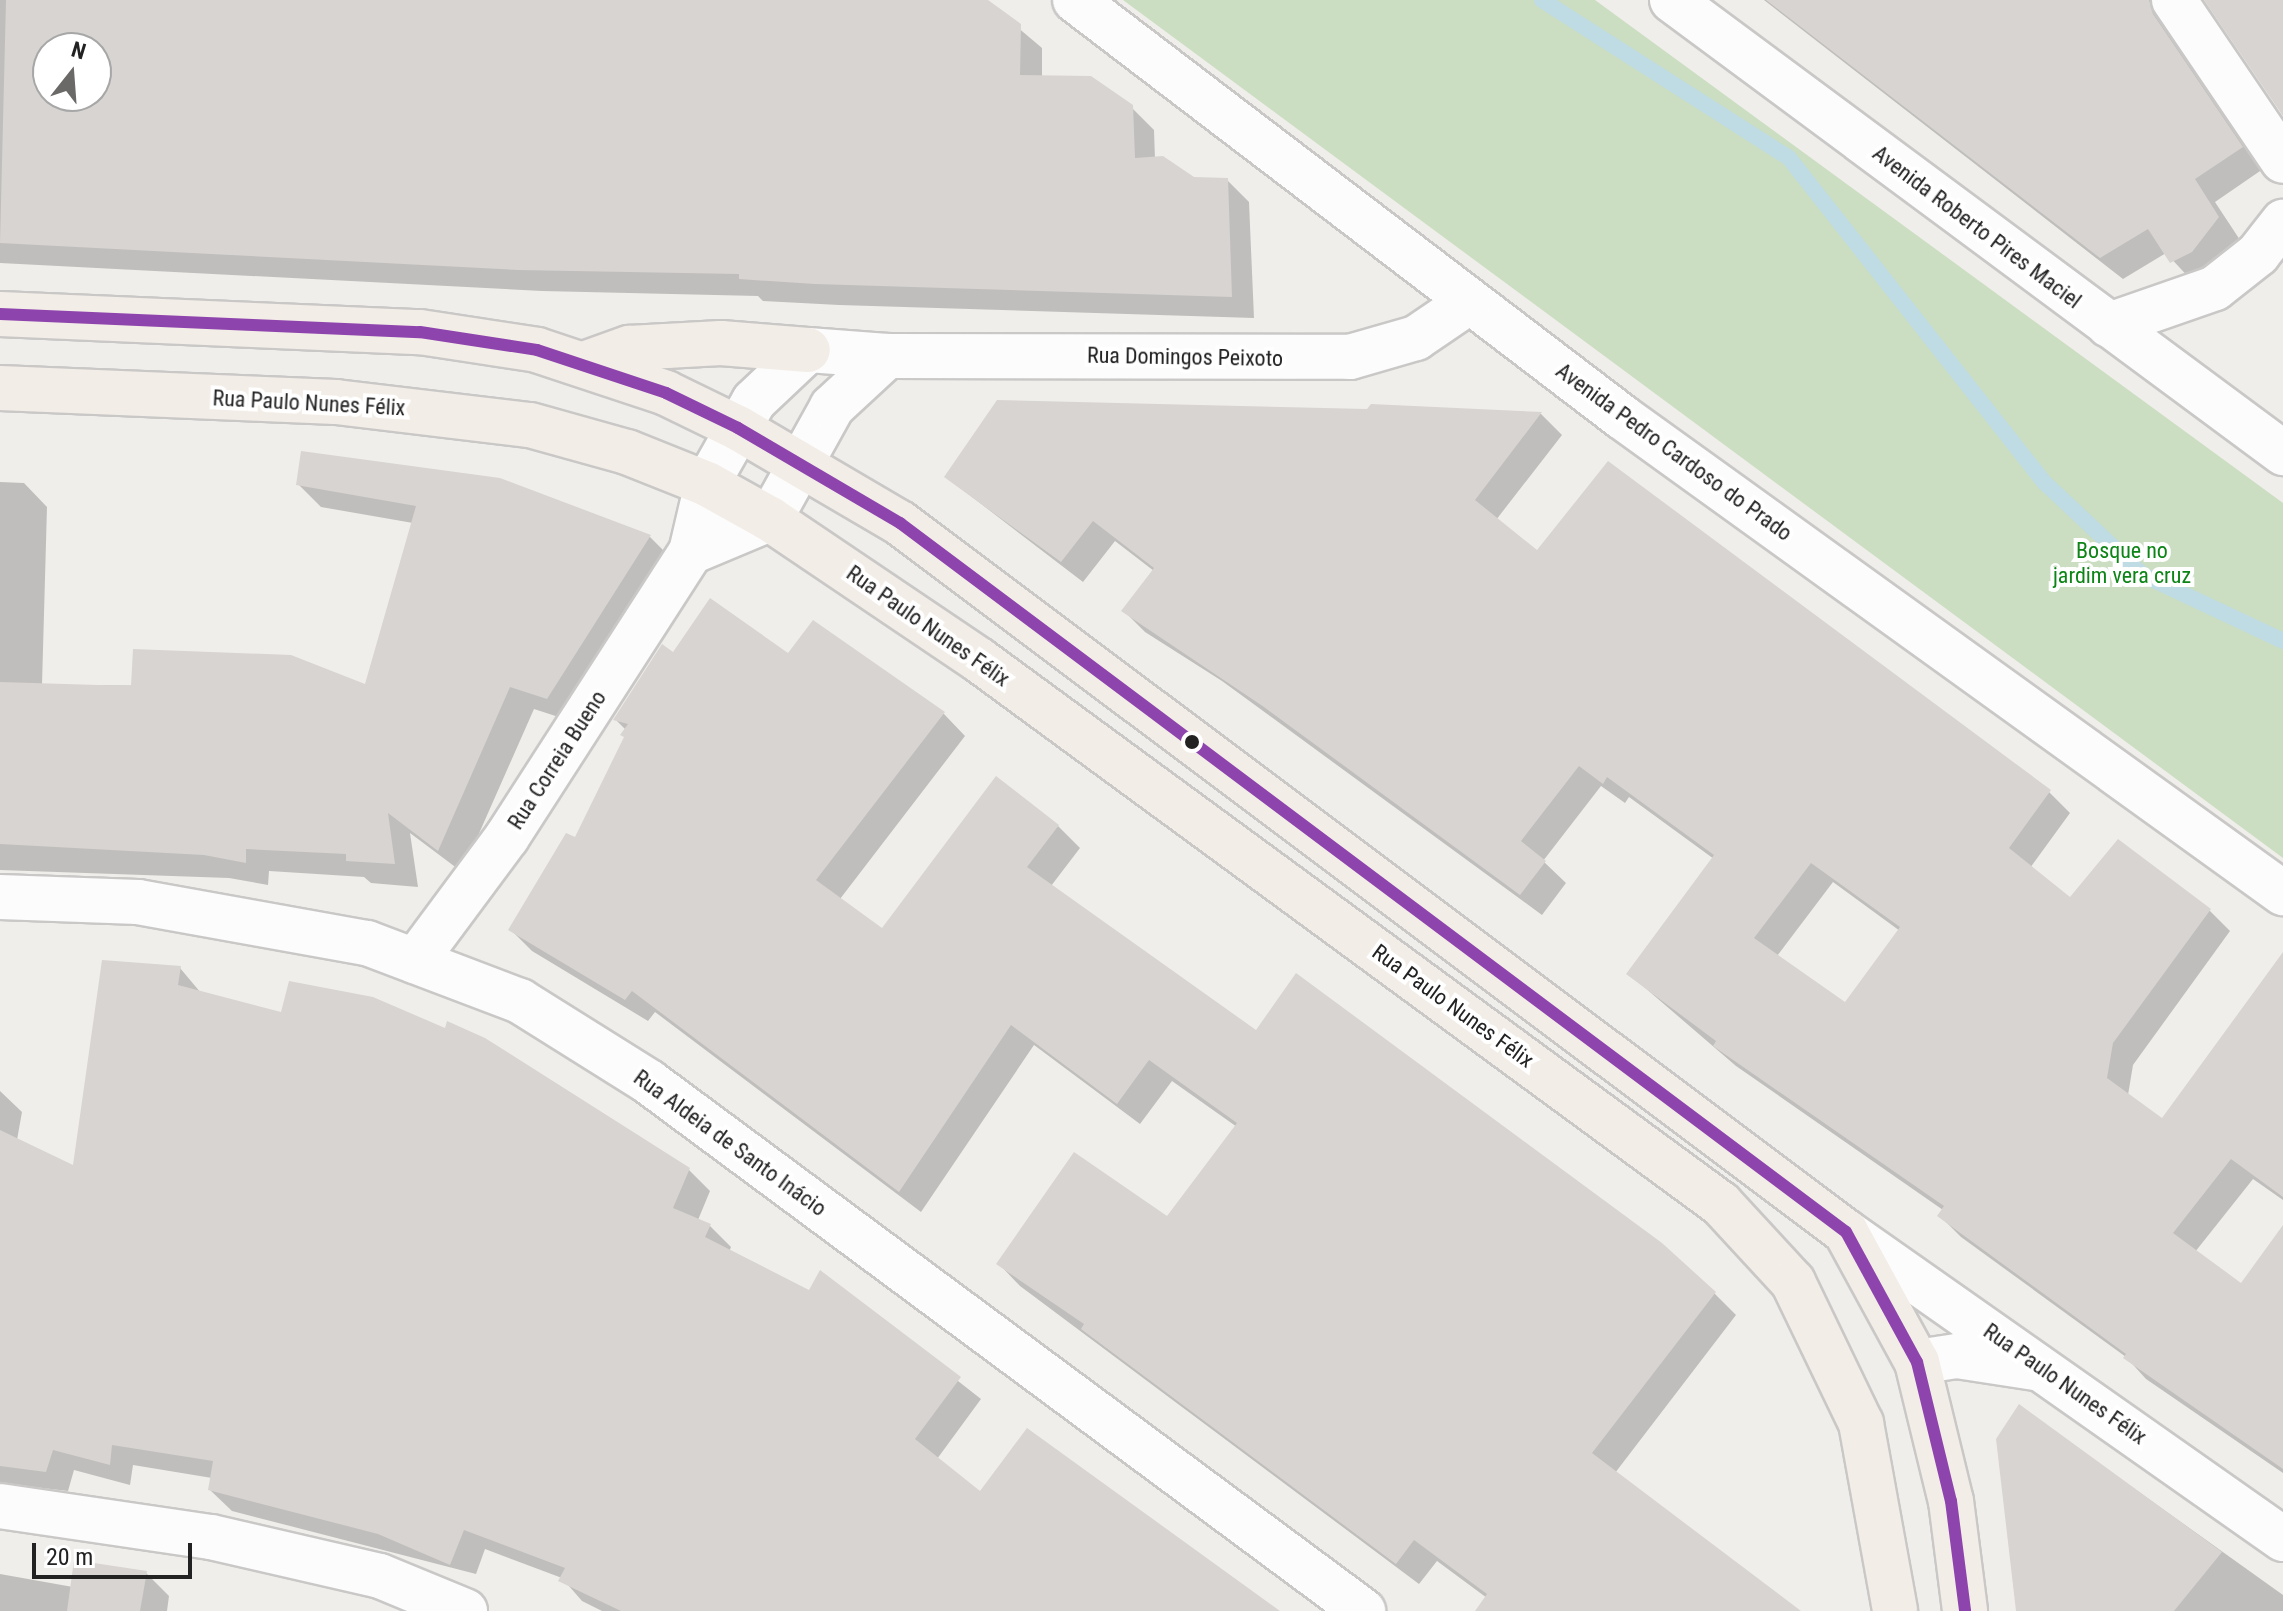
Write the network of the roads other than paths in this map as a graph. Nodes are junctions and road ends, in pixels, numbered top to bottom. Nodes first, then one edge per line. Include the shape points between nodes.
1 (1075, 0) edge
2 (1672, 0) edge
3 (2174, 0) edge
4 (2283, 161) edge
5 (2283, 222) edge
6 (1469, 302) junction
7 (0, 314) edge
8 (2109, 325) junction
9 (808, 350) junction
10 (887, 356) junction
11 (587, 363) junction
12 (0, 388) edge
13 (738, 428) junction
14 (2283, 453) edge
15 (800, 463) junction
16 (707, 484) junction
17 (770, 519) junction
18 (691, 552) junction
19 (2283, 893) edge
20 (0, 897) edge
21 (415, 961) junction
22 (1846, 1232) junction
23 (1917, 1362) junction
24 (2049, 1370) junction
25 (0, 1506) edge
26 (2283, 1539) edge
27 (465, 1611) edge
28 (1363, 1611) edge
29 (1895, 1611) edge
30 (1965, 1611) edge

1 - 6 street, Avenida Pedro Cardoso do Prado via 1302,168
2 - 8 street, Avenida Roberto Pires Maciel
3 - 4 street
5 - 8 street via 2258,254 2215,288
6 - 10 street, Rua Domingos Peixoto via 1416,338 1350,357
6 - 19 street, Avenida Pedro Cardoso do Prado
7 - 11 main road via 420,332
8 - 14 street, Avenida Roberto Pires Maciel
9 - 10 street, Rua Domingos Peixoto
9 - 11 main road via 721,343 629,348
9 - 13 street via 772,379
10 - 15 street via 842,393
11 - 13 main road
12 - 16 main road, Rua Paulo Nunes Félix via 432,410 530,425 627,452
13 - 15 main road
13 - 16 street
15 - 17 street
15 - 22 main road via 900,523
16 - 17 main road, Rua Paulo Nunes Félix
16 - 18 street, Rua Correia Bueno
17 - 18 street
17 - 29 main road, Rua Paulo Nunes Félix via 979,660 1721,1204 1793,1282 1861,1423
18 - 21 street, Rua Correia Bueno via 507,837
20 - 21 street, Rua Aldeia de Santo Inácio via 138,902 367,943
21 - 28 street, Rua Aldeia de Santo Inácio via 520,1001 649,1082
22 - 23 main road
22 - 24 street, Rua Paulo Nunes Félix
23 - 24 street via 1957,1356
23 - 30 main road via 1951,1501
24 - 26 street, Rua Paulo Nunes Félix
25 - 27 street via 226,1540 380,1576

